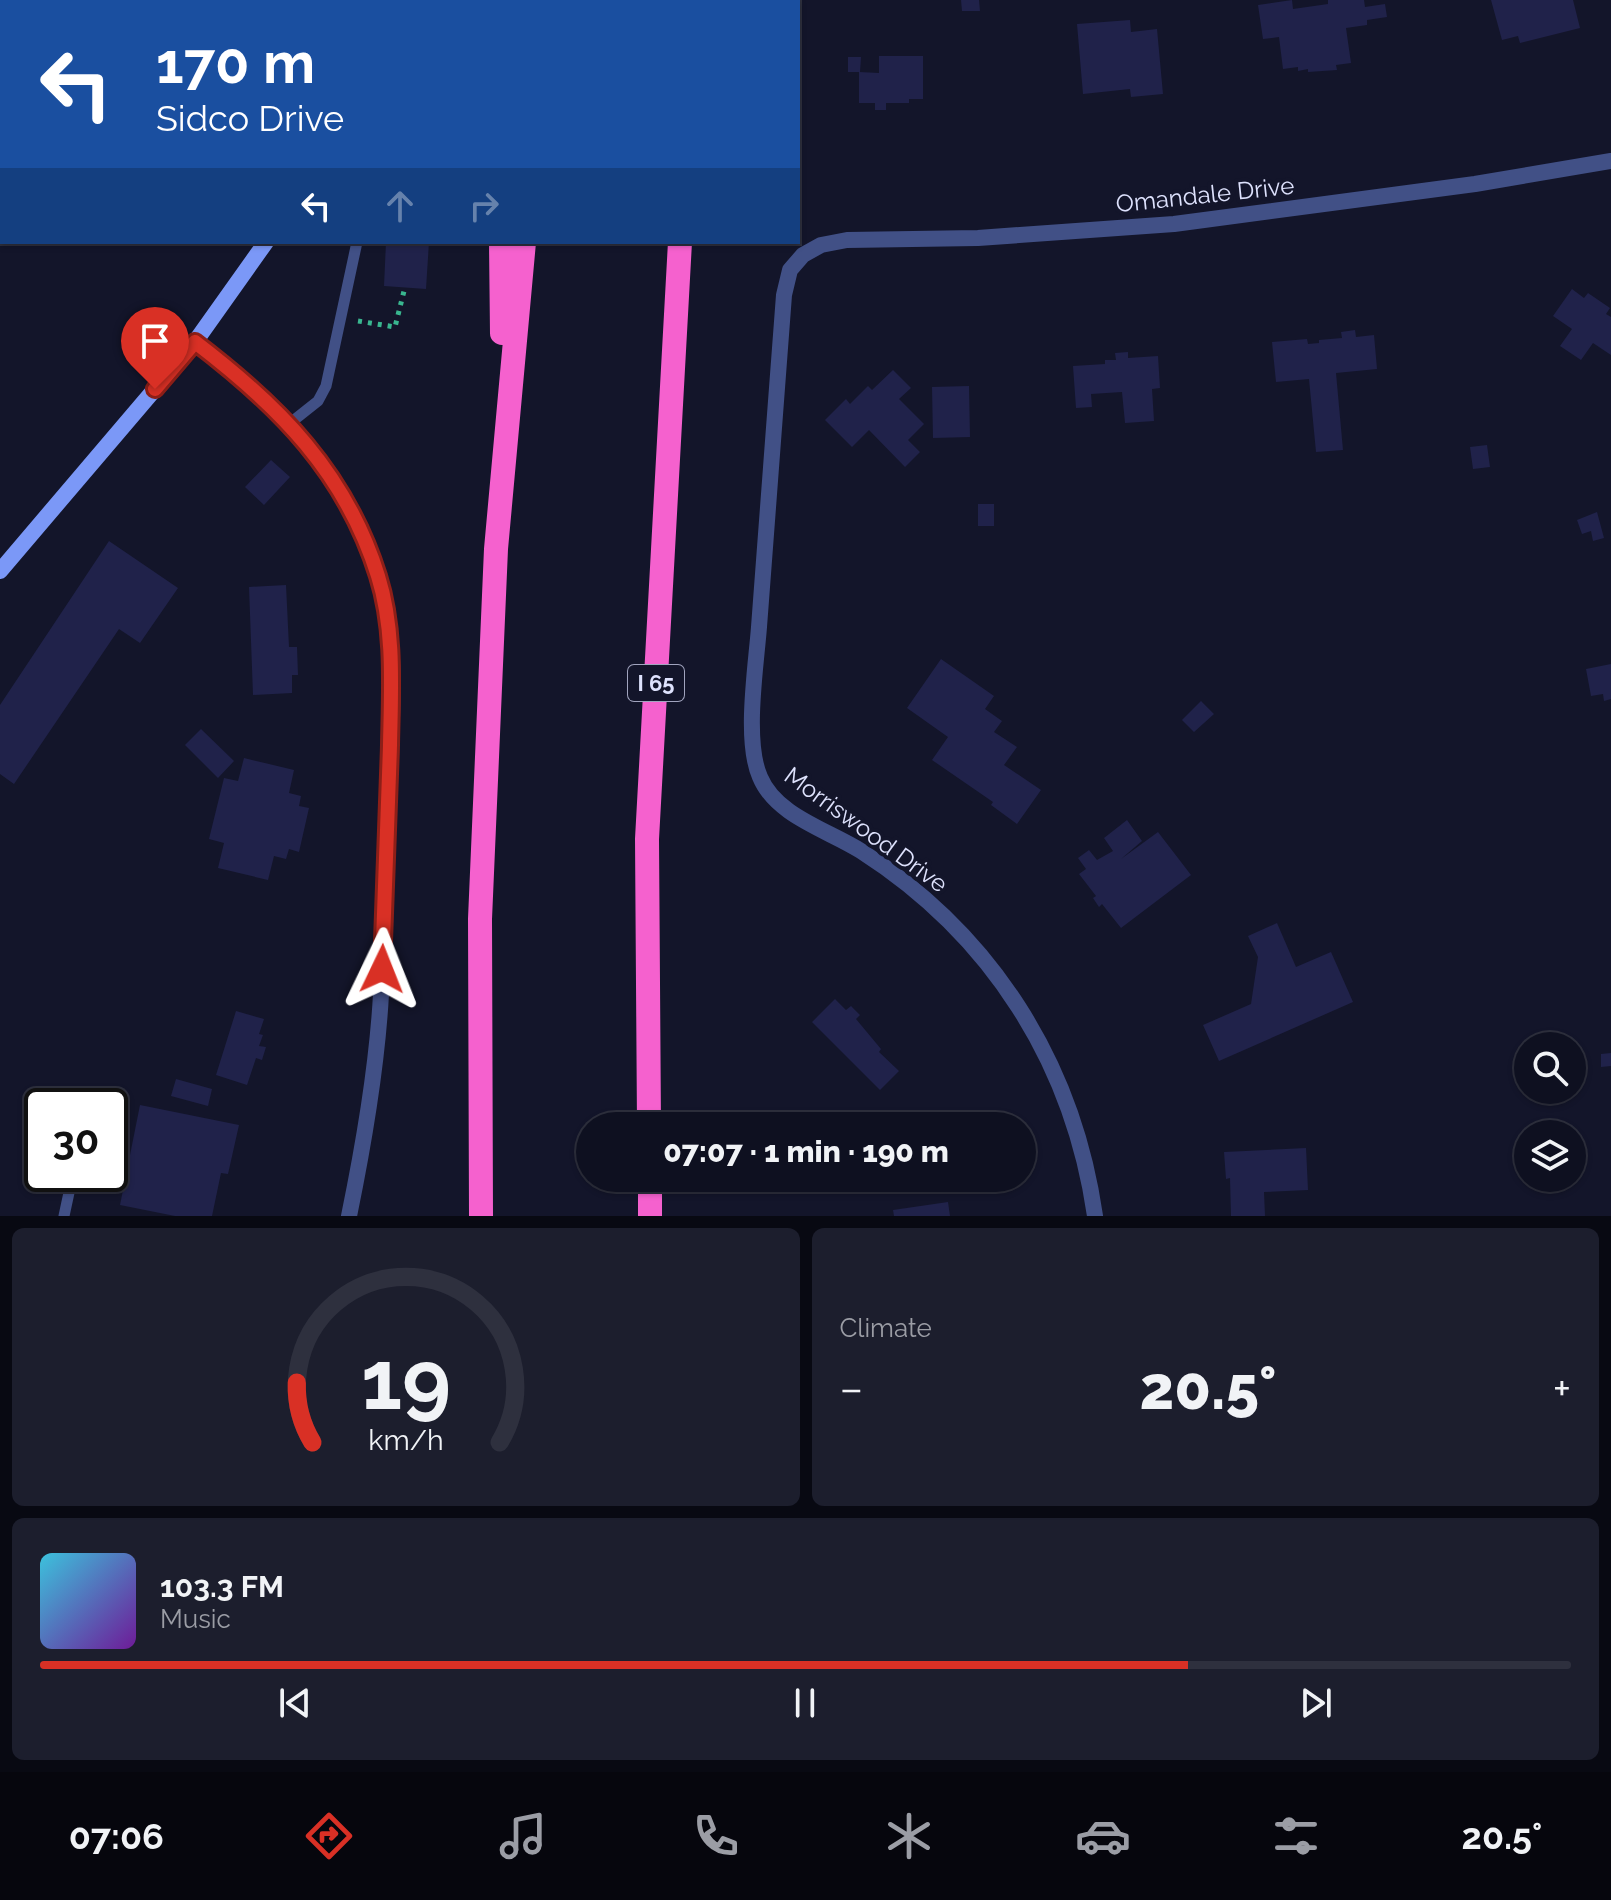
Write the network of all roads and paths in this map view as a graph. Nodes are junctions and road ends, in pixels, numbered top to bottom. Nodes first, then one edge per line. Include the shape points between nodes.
1 (1611, 161) edge
2 (265, 244) edge
3 (357, 244) edge
4 (501, 244) edge
5 (524, 244) edge
6 (680, 244) edge
7 (803, 255) joint
8 (404, 291) dead end
9 (341, 319) junction
10 (195, 342) junction
11 (289, 424) junction
12 (503, 476) junction
13 (0, 571) edge
14 (649, 1112) edge
15 (69, 1192) edge
16 (650, 1192) edge
17 (64, 1216) edge
18 (349, 1216) edge
19 (481, 1216) edge
20 (650, 1216) edge
21 (1095, 1216) edge

1 - 7 street, Omandale Drive via 1174,224 978,238 847,240
2 - 10 main road
3 - 9 lane
4 - 12 highway
5 - 12 highway
6 - 14 highway, I 65 via 647,839
7 - 21 street, Morriswood Drive via 790,270 784,295 753,720 758,774 783,806 860,851 922,897 1000,978 1034,1030 1057,1079 1085,1157
8 - 9 path via 395,327
9 - 11 lane via 321,397
10 - 11 street via 243,378
10 - 13 main road
11 - 18 street via 344,499 379,577 388,622 391,707 381,996
12 - 19 highway via 480,919
15 - 17 lane
16 - 20 highway

